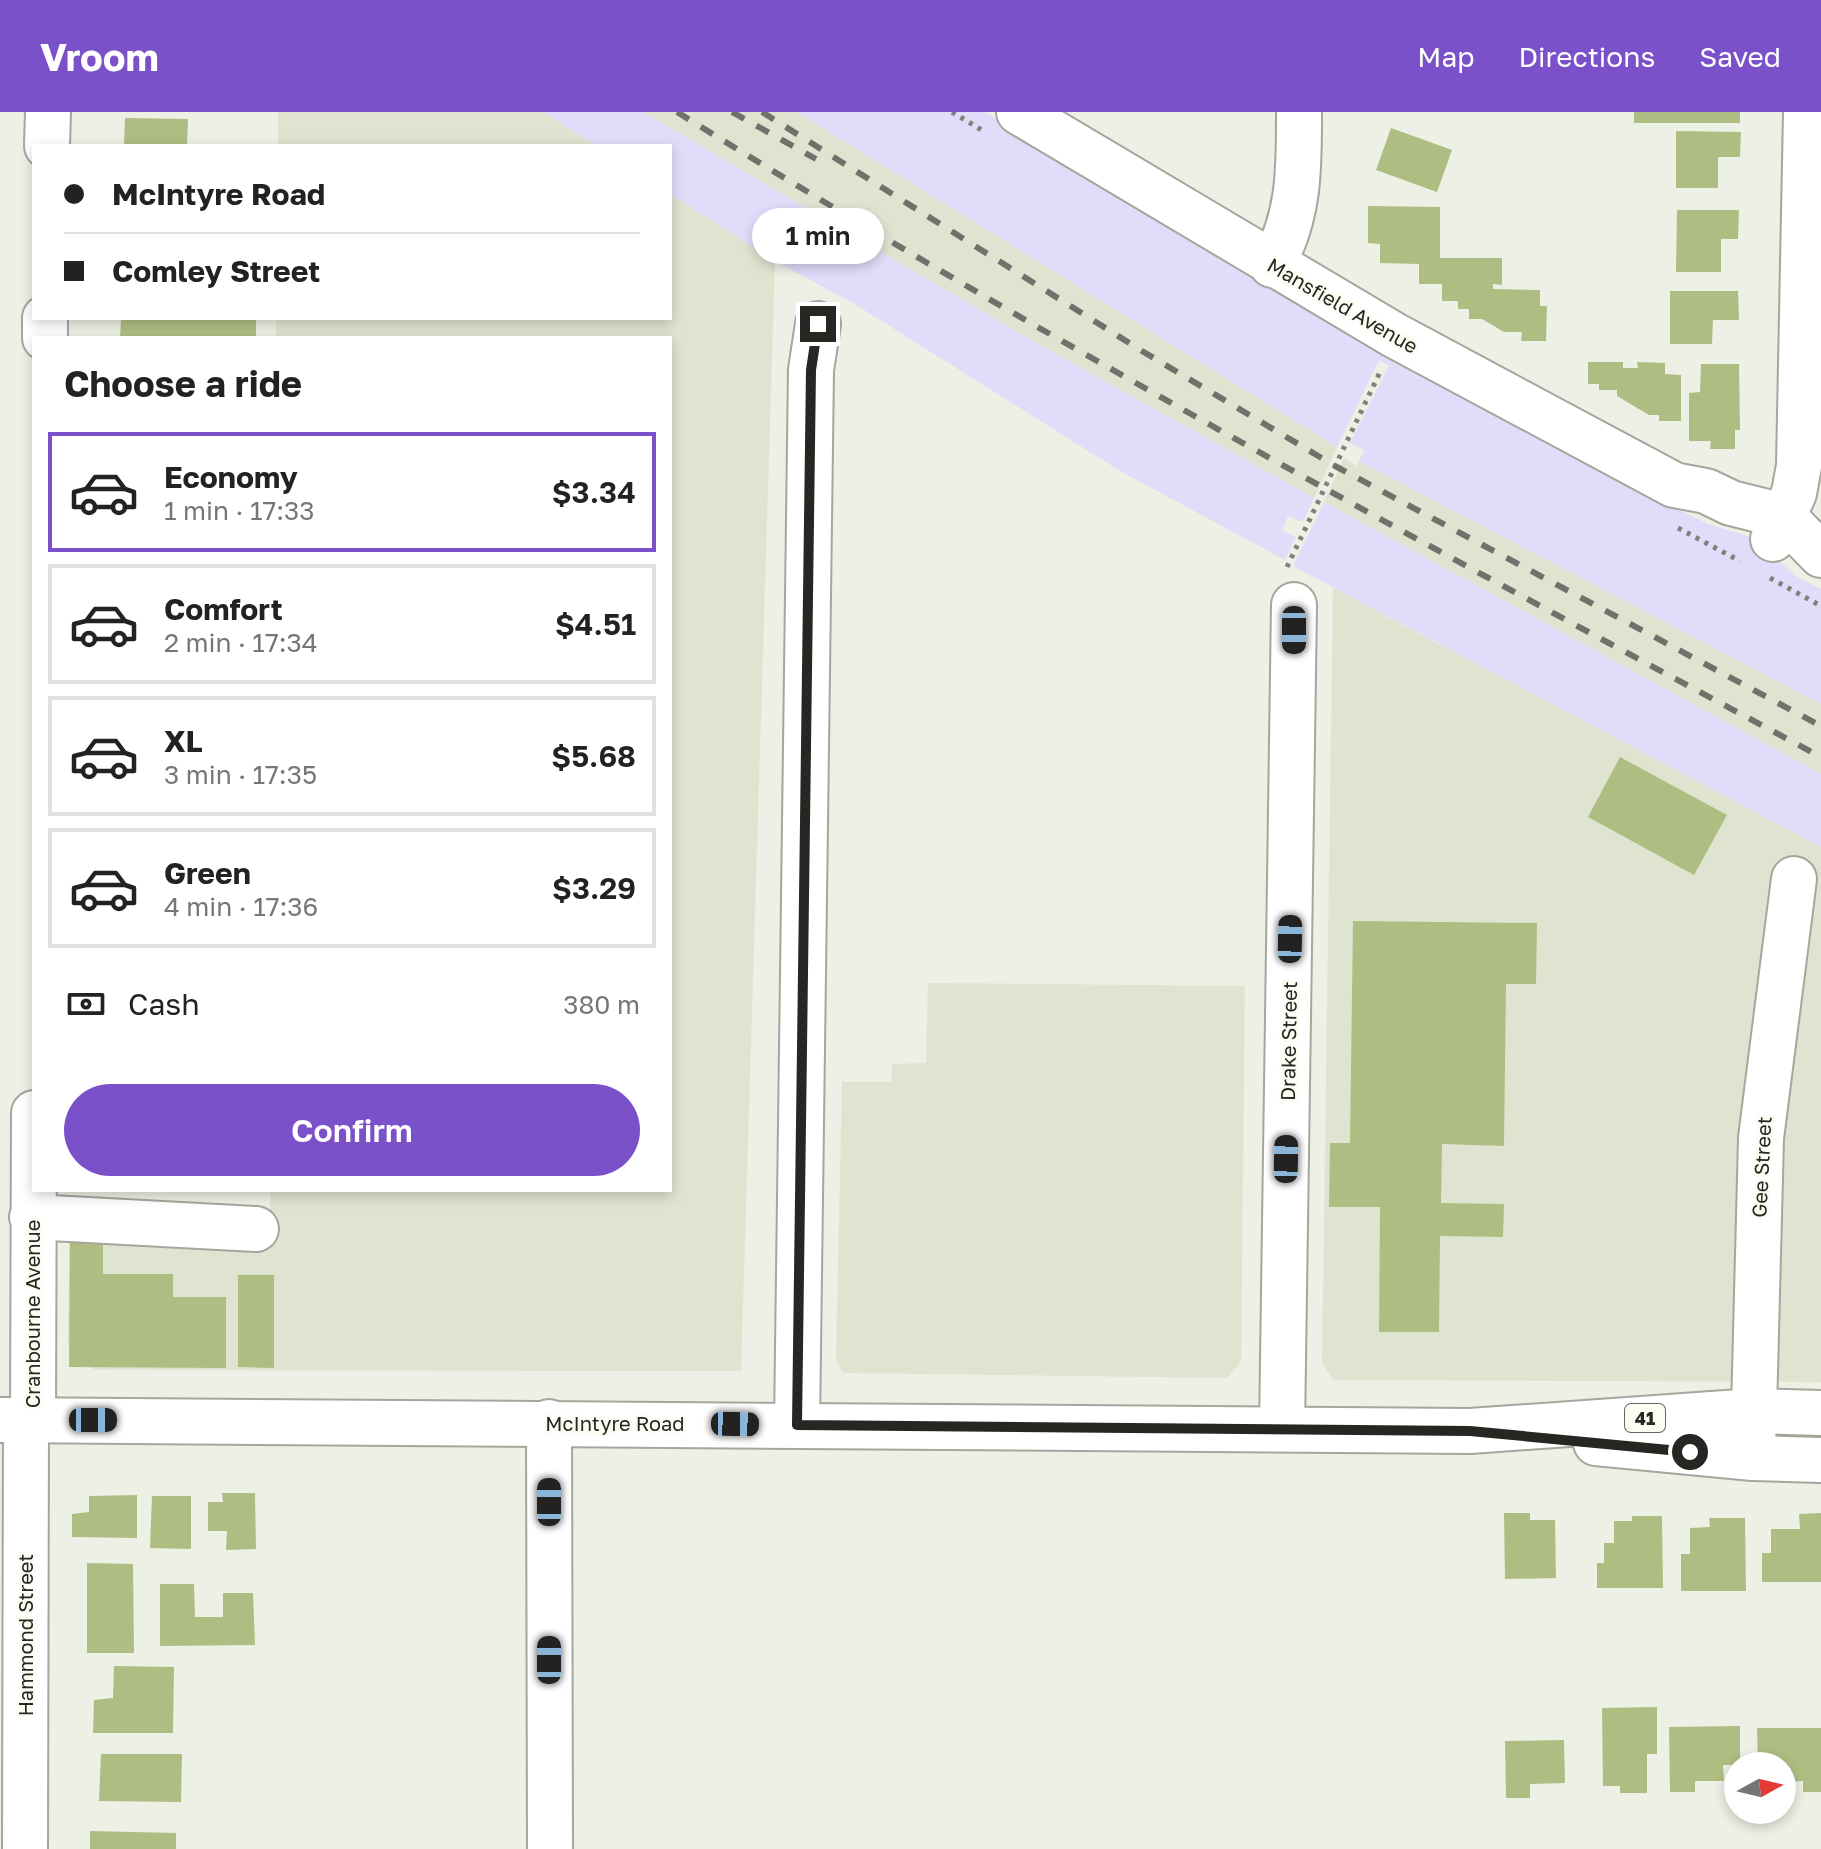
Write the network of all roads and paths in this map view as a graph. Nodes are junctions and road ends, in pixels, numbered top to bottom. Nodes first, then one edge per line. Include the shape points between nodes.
1 (48, 112) edge
2 (1019, 112) edge
3 (1299, 112) edge
4 (1806, 112) edge
5 (47, 144) edge
6 (1272, 265) junction
7 (818, 324) dead end
8 (1812, 325) edge
9 (1381, 368) dead end
10 (1778, 527) junction
11 (1821, 555) edge
12 (1821, 579) edge
13 (1288, 592) joint
14 (1794, 879) dead end
15 (0, 1141) edge
16 (32, 1141) edge
17 (33, 1192) edge
18 (32, 1217) junction
19 (256, 1229) dead end
20 (1754, 1411) junction
21 (1821, 1413) edge
22 (20, 1420) edge
23 (549, 1422) junction
24 (797, 1425) junction
25 (1282, 1429) junction
26 (1470, 1431) junction
27 (1753, 1458) junction
28 (1821, 1460) edge
29 (25, 1849) edge
30 (550, 1849) edge

1 - 5 street
2 - 6 street, Mansfield Avenue
3 - 6 street via 1299,189 1285,241
4 - 8 street
6 - 10 street, Mansfield Avenue via 1674,485 1693,509 1724,526
7 - 24 street via 811,370
8 - 10 street via 1799,466 1794,493
9 - 13 path
10 - 11 street
10 - 12 street, Mansfield Avenue via 1812,575
13 - 25 street, Drake Street
14 - 20 street, Gee Street via 1761,1138
15 - 16 street
17 - 18 street, Cranbourne Avenue
18 - 19 street
18 - 22 street, Cranbourne Avenue
20 - 21 street, McIntyre Road / 41
20 - 26 street, McIntyre Road / 41
20 - 27 street, Gee Street
22 - 23 street, McIntyre Road / 41
22 - 29 street, Hammond Street
23 - 24 street, McIntyre Road / 41
23 - 30 street
24 - 25 street, McIntyre Road / 41
25 - 26 street, McIntyre Road / 41
26 - 27 street, McIntyre Road / 41
27 - 28 street, McIntyre Road / 41

